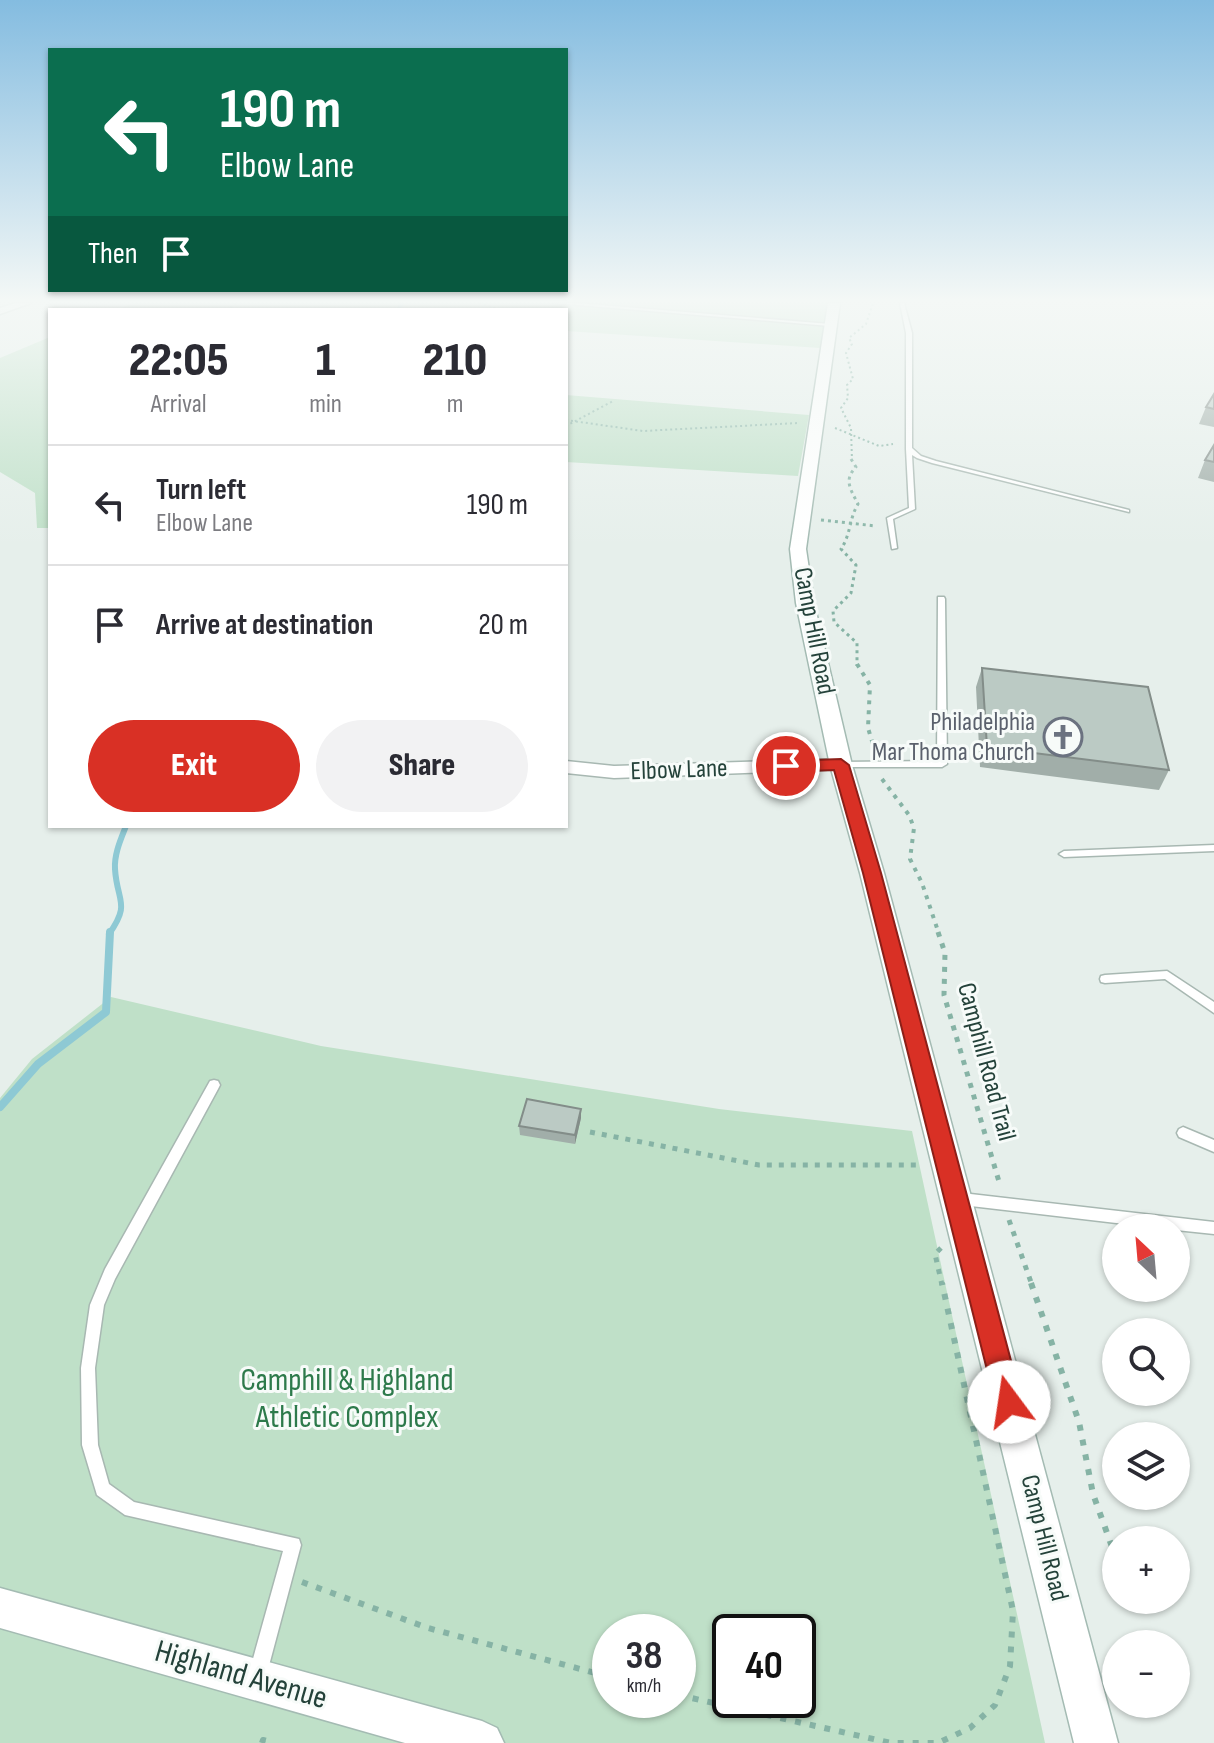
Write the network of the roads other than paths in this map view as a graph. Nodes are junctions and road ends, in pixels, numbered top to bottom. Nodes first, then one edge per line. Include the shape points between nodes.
1 (822, 384) edge
2 (909, 384) edge
3 (908, 446) junction
4 (1127, 511) dead end
5 (894, 548) dead end
6 (941, 599) dead end
7 (841, 765) junction
8 (568, 767) edge
9 (1214, 848) edge
10 (1064, 854) dead end
11 (1105, 979) dead end
12 (1214, 1008) edge
13 (214, 1085) dead end
14 (1183, 1133) dead end
15 (1214, 1146) edge
16 (956, 1198) junction
17 (1214, 1228) edge
18 (0, 1608) edge
19 (257, 1679) junction
20 (482, 1743) edge
21 (1096, 1743) edge

1 - 7 street, Camp Hill Road via 798,549
2 - 3 lane
3 - 4 lane via 934,462
3 - 5 lane via 912,509 890,518
6 - 7 lane via 942,764
7 - 8 street, Elbow Lane via 614,772
7 - 16 street, Camp Hill Road
9 - 10 lane
11 - 12 lane via 1167,975
13 - 19 lane via 97,1305 88,1368 90,1445 103,1489 131,1509 293,1545
14 - 15 lane
16 - 17 lane
16 - 21 street, Camp Hill Road
18 - 19 street, Highland Avenue
19 - 20 street, Highland Avenue

